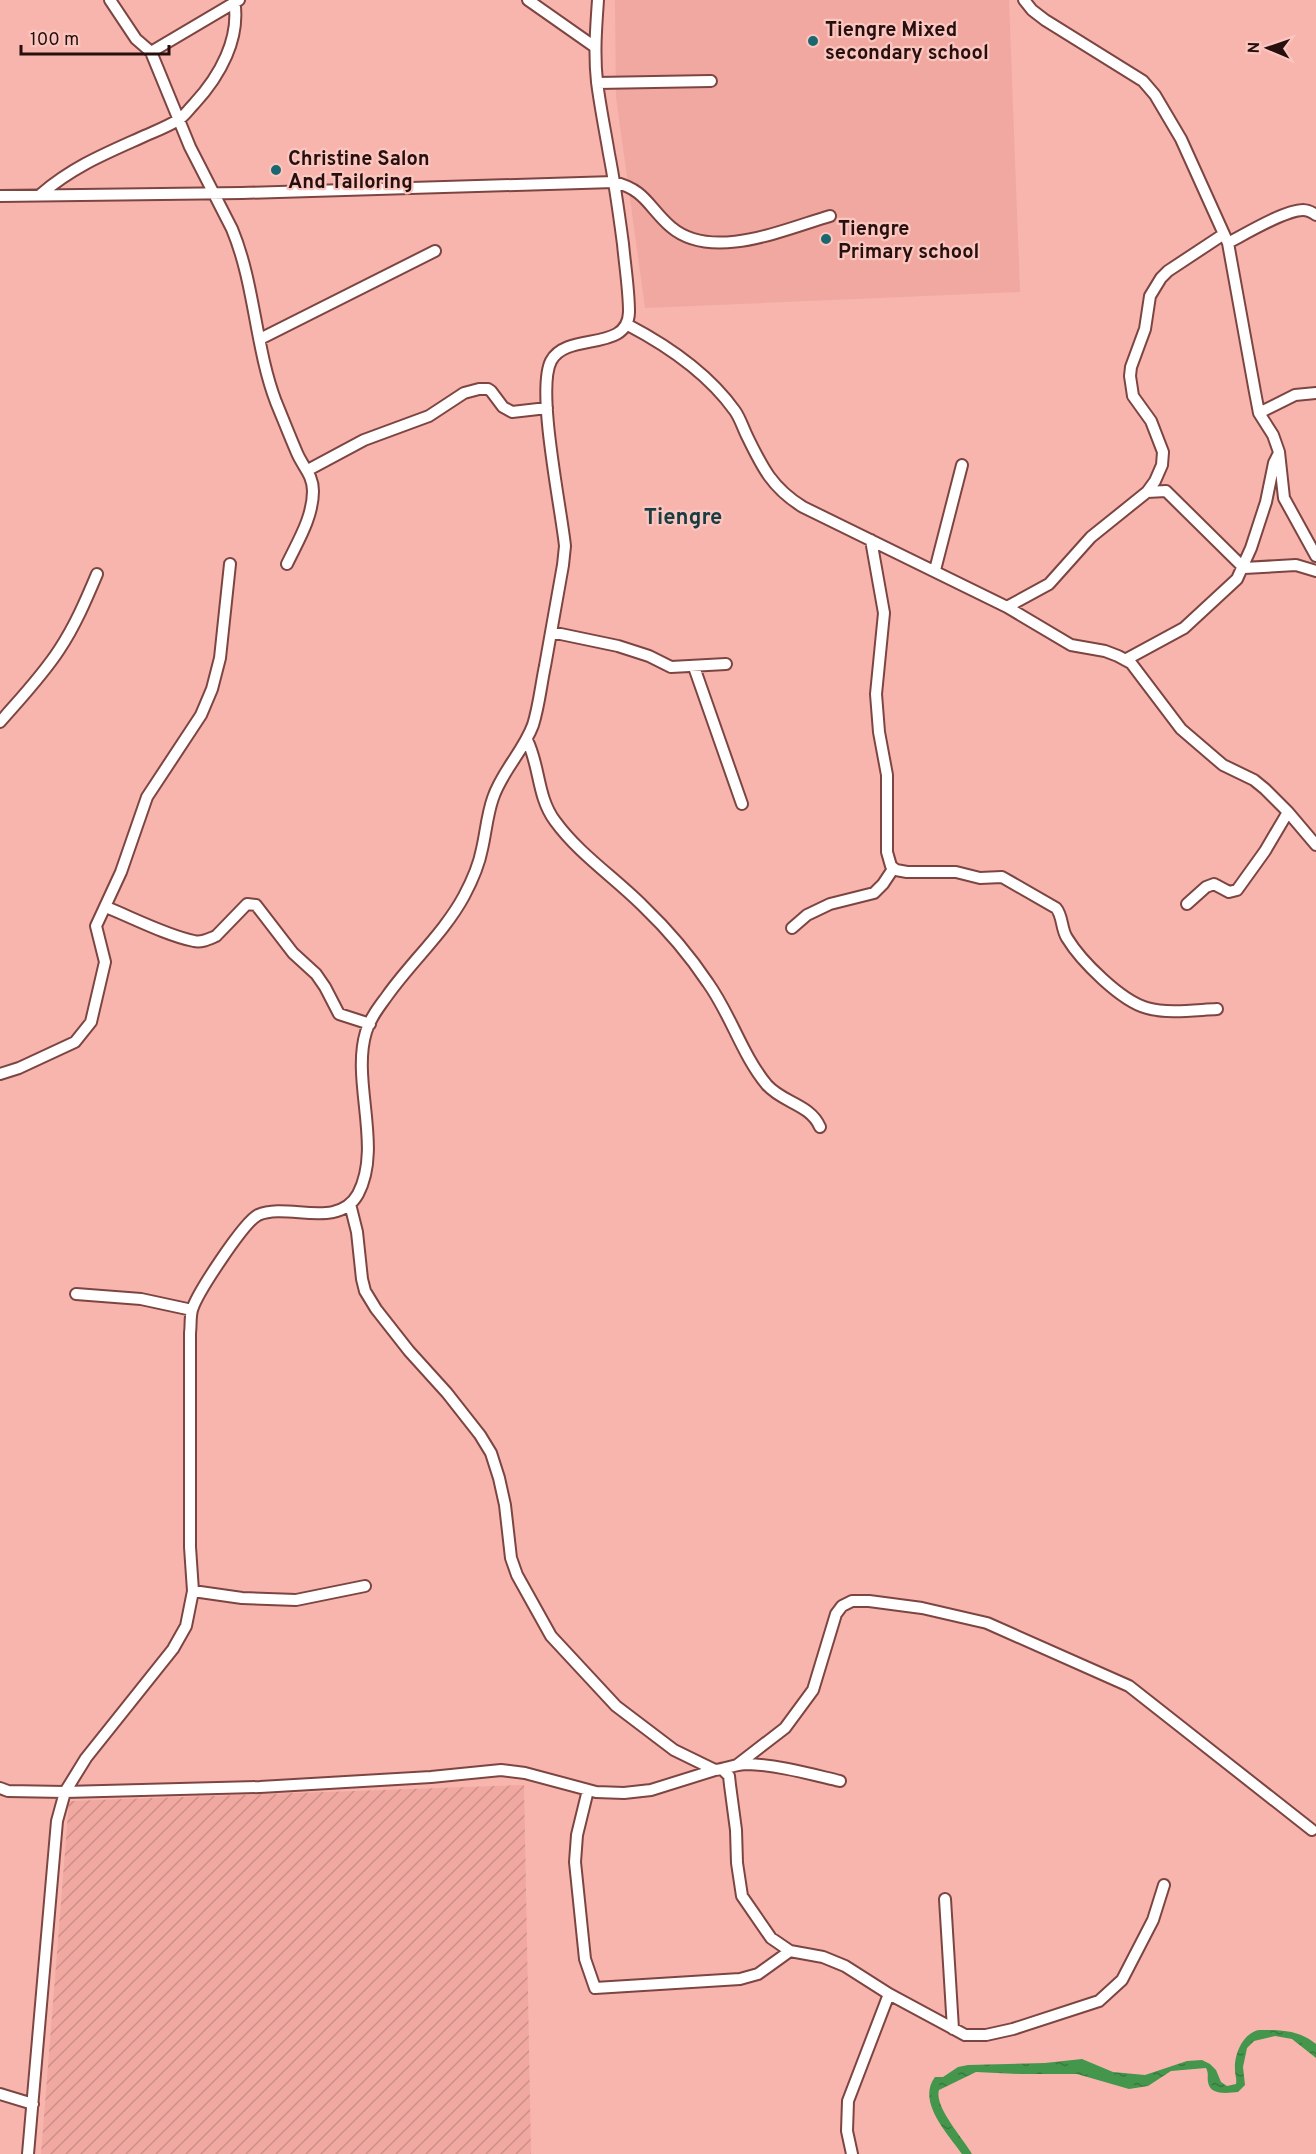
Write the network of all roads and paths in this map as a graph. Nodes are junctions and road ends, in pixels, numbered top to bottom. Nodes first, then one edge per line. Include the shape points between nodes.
1 (528, 0) edge
2 (598, 0) edge
3 (1024, 0) edge
4 (110, 1) edge
5 (236, 1) edge
6 (595, 47) junction
7 (151, 52) junction
8 (711, 81) dead end
9 (597, 83) junction
10 (180, 120) junction
11 (614, 182) junction
12 (214, 193) junction
13 (41, 194) junction
14 (0, 196) edge
15 (1316, 214) edge
16 (830, 216) dead end
17 (1226, 239) junction
18 (435, 251) dead end
19 (628, 325) junction
20 (260, 339) junction
21 (1316, 393) edge
22 (547, 408) junction
23 (1259, 413) junction
24 (1279, 452) junction
25 (962, 465) dead end
26 (308, 470) junction
27 (1147, 492) junction
28 (871, 540) junction
29 (1316, 556) edge
30 (230, 564) dead end
31 (287, 564) dead end
32 (1244, 568) junction
33 (935, 570) junction
34 (1316, 571) edge
35 (97, 574) dead end
36 (1007, 607) junction
37 (551, 632) junction
38 (1125, 660) junction
39 (726, 664) dead end
40 (694, 667) junction
41 (0, 722) edge
42 (527, 740) junction
43 (742, 804) dead end
44 (1288, 812) junction
45 (1316, 845) edge
46 (893, 869) junction
47 (1187, 904) dead end
48 (106, 907) junction
49 (792, 928) dead end
50 (1217, 1009) dead end
51 (370, 1024) junction
52 (0, 1074) edge
53 (820, 1127) dead end
54 (350, 1204) junction
55 (76, 1294) dead end
56 (192, 1310) junction
57 (365, 1586) dead end
58 (193, 1591) junction
59 (737, 1765) junction
60 (719, 1770) junction
61 (840, 1781) dead end
62 (0, 1788) edge
63 (588, 1790) junction
64 (65, 1792) junction
65 (1312, 1830) dead end
66 (1164, 1885) dead end
67 (945, 1899) dead end
68 (790, 1951) junction
69 (889, 1994) junction
70 (953, 2029) junction
71 (0, 2094) edge
72 (33, 2104) junction
73 (28, 2154) edge
74 (852, 2154) edge

1 - 6 street
2 - 6 street
3 - 17 street via 1045,20 1131,73 1155,95 1181,139
4 - 7 street via 136,39
5 - 7 street
5 - 10 street via 232,41 222,64 207,90
6 - 9 street
7 - 10 street
8 - 9 street
9 - 11 street
10 - 12 street
10 - 13 street via 87,162 63,175
11 - 12 street
11 - 16 street via 640,193 672,228 703,240 728,243 752,239
11 - 19 street via 625,263
12 - 13 street
12 - 20 street via 237,243
13 - 14 street
15 - 17 street via 1296,211
17 - 23 street
17 - 27 street via 1168,271 1150,296 1145,329 1131,367 1130,386 1151,421 1163,452 1162,465
18 - 20 street
19 - 22 street via 621,333 557,352 547,373
19 - 28 street via 688,362 714,387 735,412 760,465 786,497
20 - 26 street via 275,401
21 - 23 street via 1294,395
22 - 26 street via 512,412 491,391 479,389 464,393 429,416 364,440
22 - 37 street via 565,546
23 - 24 street via 1274,435
24 - 29 street via 1284,498
24 - 32 street
25 - 33 street
26 - 31 street via 312,479 311,507
27 - 32 street via 1166,491
27 - 36 street via 1091,537 1049,584
28 - 33 street
28 - 46 street via 884,613 876,694 887,776 888,859
30 - 48 street via 220,658 212,689 201,715 147,797
32 - 34 street via 1296,565
32 - 38 street via 1184,628
33 - 36 street
35 - 41 street via 60,648
36 - 38 street via 1071,645 1105,651
37 - 40 street via 618,646 671,668
37 - 42 street via 538,706
38 - 44 street via 1193,740 1223,765 1260,784
39 - 40 street
40 - 43 street
42 - 51 street via 502,776 493,797 475,874 463,899 392,988
42 - 53 street via 545,805 554,820 575,846 644,907 678,944 709,983 769,1087 813,1114
44 - 45 street
44 - 47 street via 1237,890 1229,892 1214,884
46 - 49 street via 874,893 830,903
46 - 50 street via 1010,880 1056,908 1065,936 1090,969 1138,1005 1157,1010
48 - 51 street via 195,942 216,936 247,904 256,904 292,953 316,974 339,1014
48 - 52 street via 96,926 105,962 87,1029 75,1042 52,1054
51 - 54 street via 363,1055 366,1166 358,1194
54 - 56 street via 326,1213 271,1211 256,1216 244,1227
54 - 60 street via 365,1291 409,1352 480,1434 491,1454 505,1505 511,1558 551,1636 616,1706 674,1750
55 - 56 street via 141,1299
56 - 58 street
57 - 58 street via 296,1600
58 - 64 street via 186,1626 173,1649 105,1733
59 - 60 street
59 - 61 street via 759,1765
59 - 65 street via 785,1728 813,1690 836,1614 842,1606 852,1601 869,1601 987,1623 1129,1686
60 - 63 street via 651,1790
60 - 68 street via 729,1776 742,1896 771,1938
62 - 64 street
63 - 64 street via 501,1770 260,1787
63 - 68 street via 575,1862 585,1959 595,1988 740,1979 758,1974
64 - 72 street via 57,1821
66 - 70 street via 1153,1920 1122,1980 1099,2001 986,2036 965,2035
67 - 70 street
68 - 69 street via 845,1966
69 - 70 street
69 - 74 street via 848,2101 847,2131
71 - 72 street
72 - 73 street

